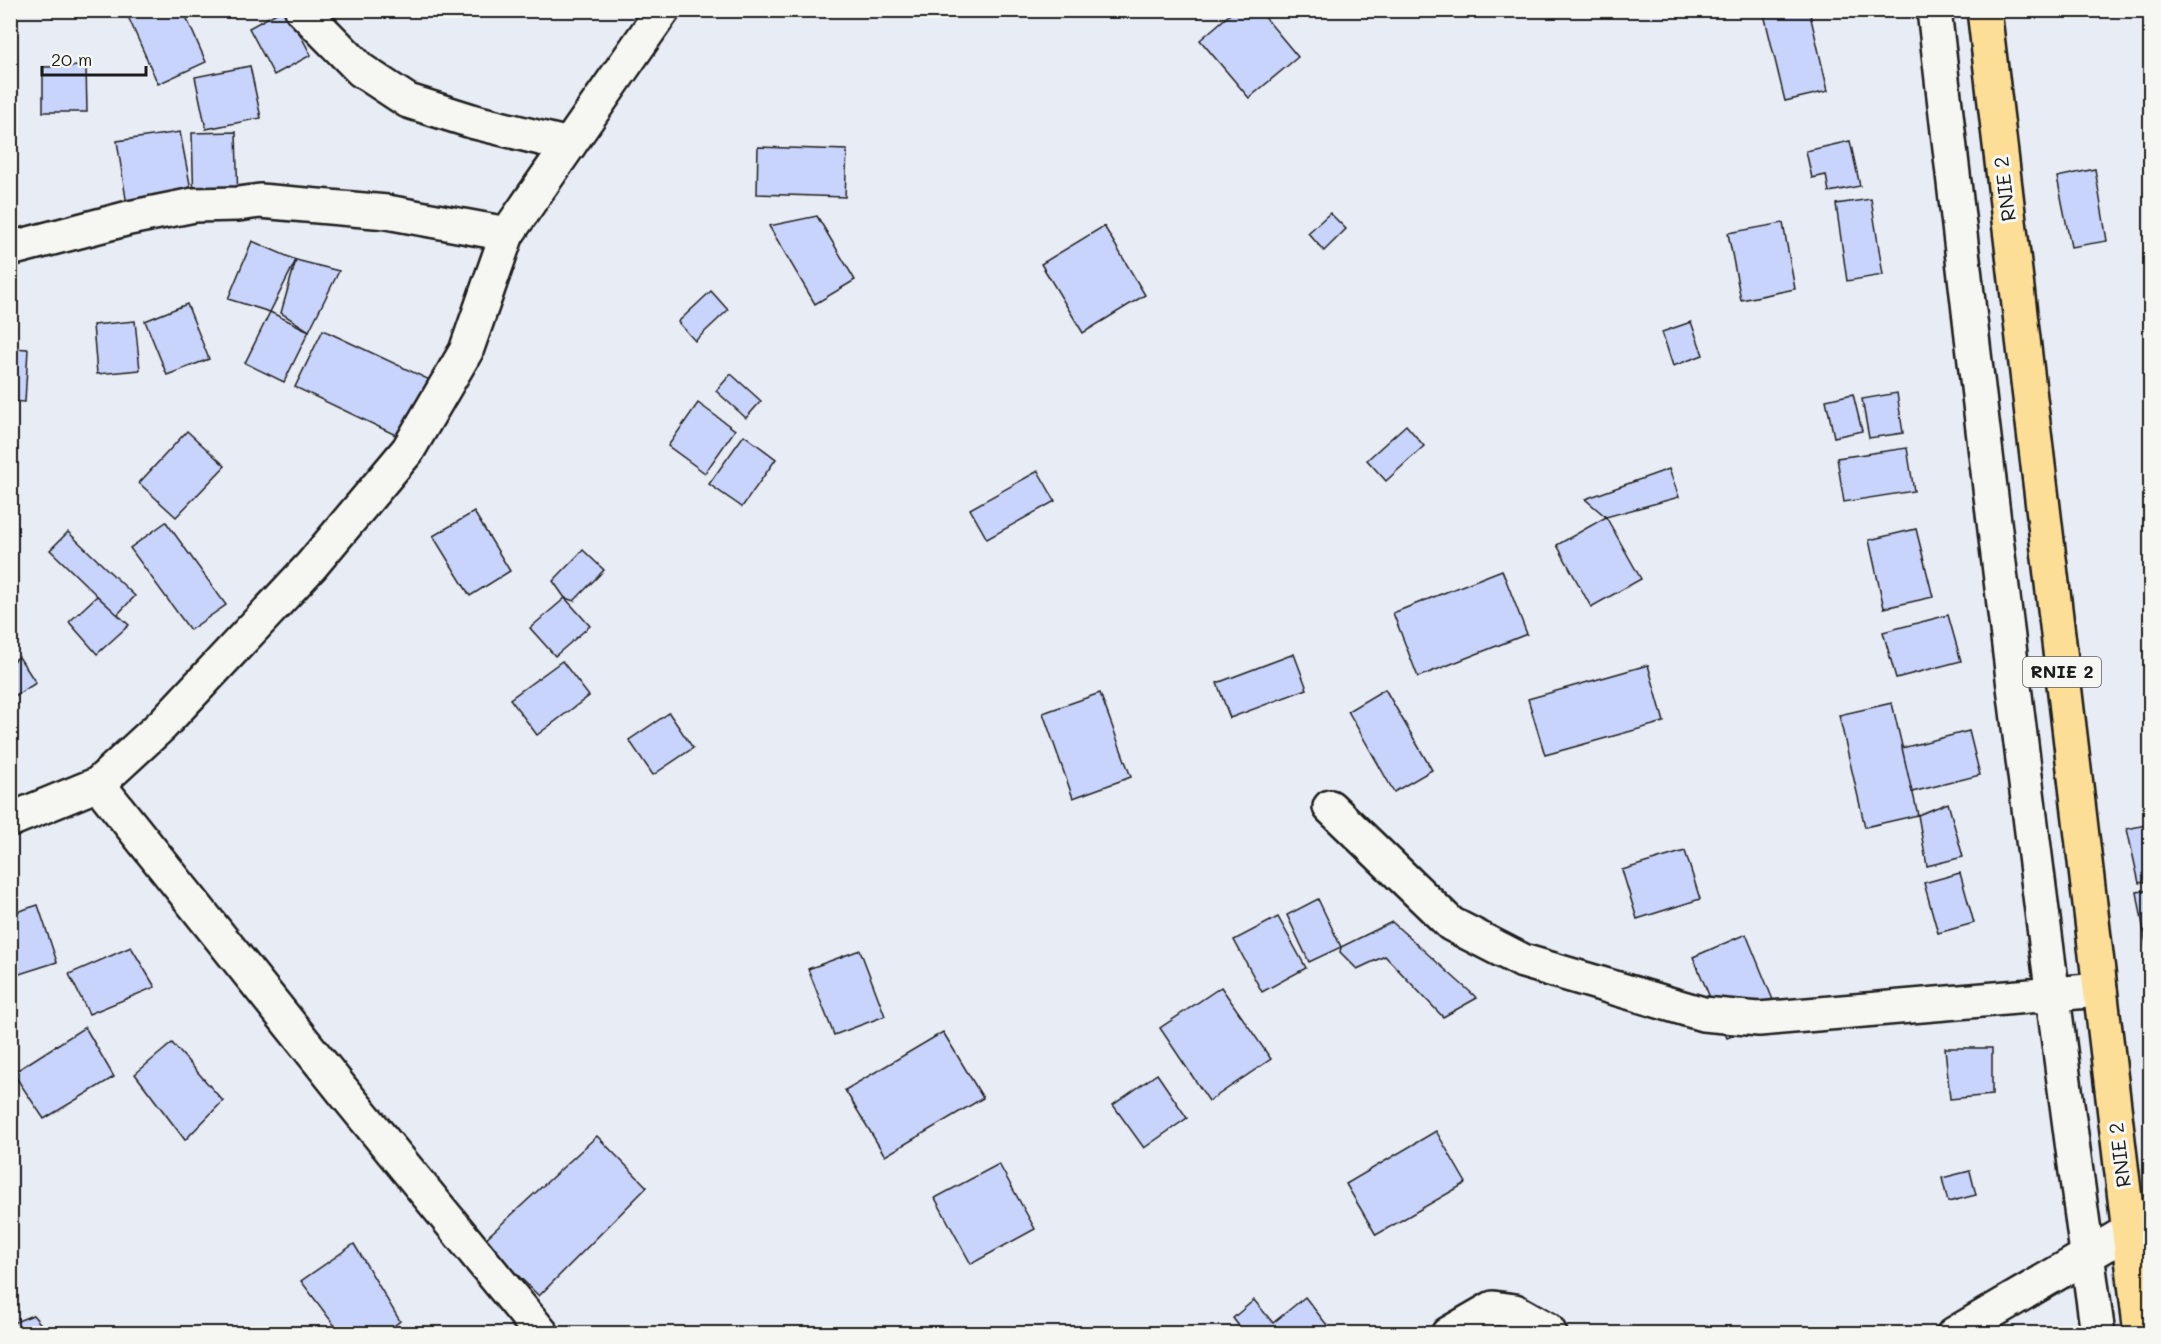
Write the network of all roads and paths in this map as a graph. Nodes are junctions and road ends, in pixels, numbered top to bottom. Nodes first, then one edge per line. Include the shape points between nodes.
1 (302, 10) edge
2 (663, 10) edge
3 (1934, 10) edge
4 (1983, 10) edge
5 (569, 145) junction
6 (507, 234) junction
7 (10, 249) edge
8 (98, 784) junction
9 (1330, 807) dead end
10 (10, 820) edge
11 (2100, 990) junction
12 (2051, 994) junction
13 (2140, 1223) edge
14 (2087, 1255) junction
15 (542, 1334) edge
16 (1448, 1334) edge
17 (1550, 1334) edge
18 (1954, 1334) edge
19 (2097, 1334) edge
20 (2141, 1334) edge

1 - 5 street via 361,70 408,101
2 - 5 street
3 - 12 street
4 - 11 highway, RNIE 2 / RNIE 2
5 - 6 street
6 - 7 street via 387,212 260,201 194,205
6 - 8 street via 466,351 408,450 311,566 217,669
8 - 10 street
8 - 15 street
9 - 12 street via 1451,924 1523,961 1702,1014 1759,1019
11 - 12 street
11 - 13 highway, RNIE 2 / RNIE 2
12 - 14 street
13 - 14 street
13 - 20 highway, RNIE 2 / RNIE 2
14 - 18 street
14 - 19 street
16 - 17 street via 1493,1308 1515,1311

